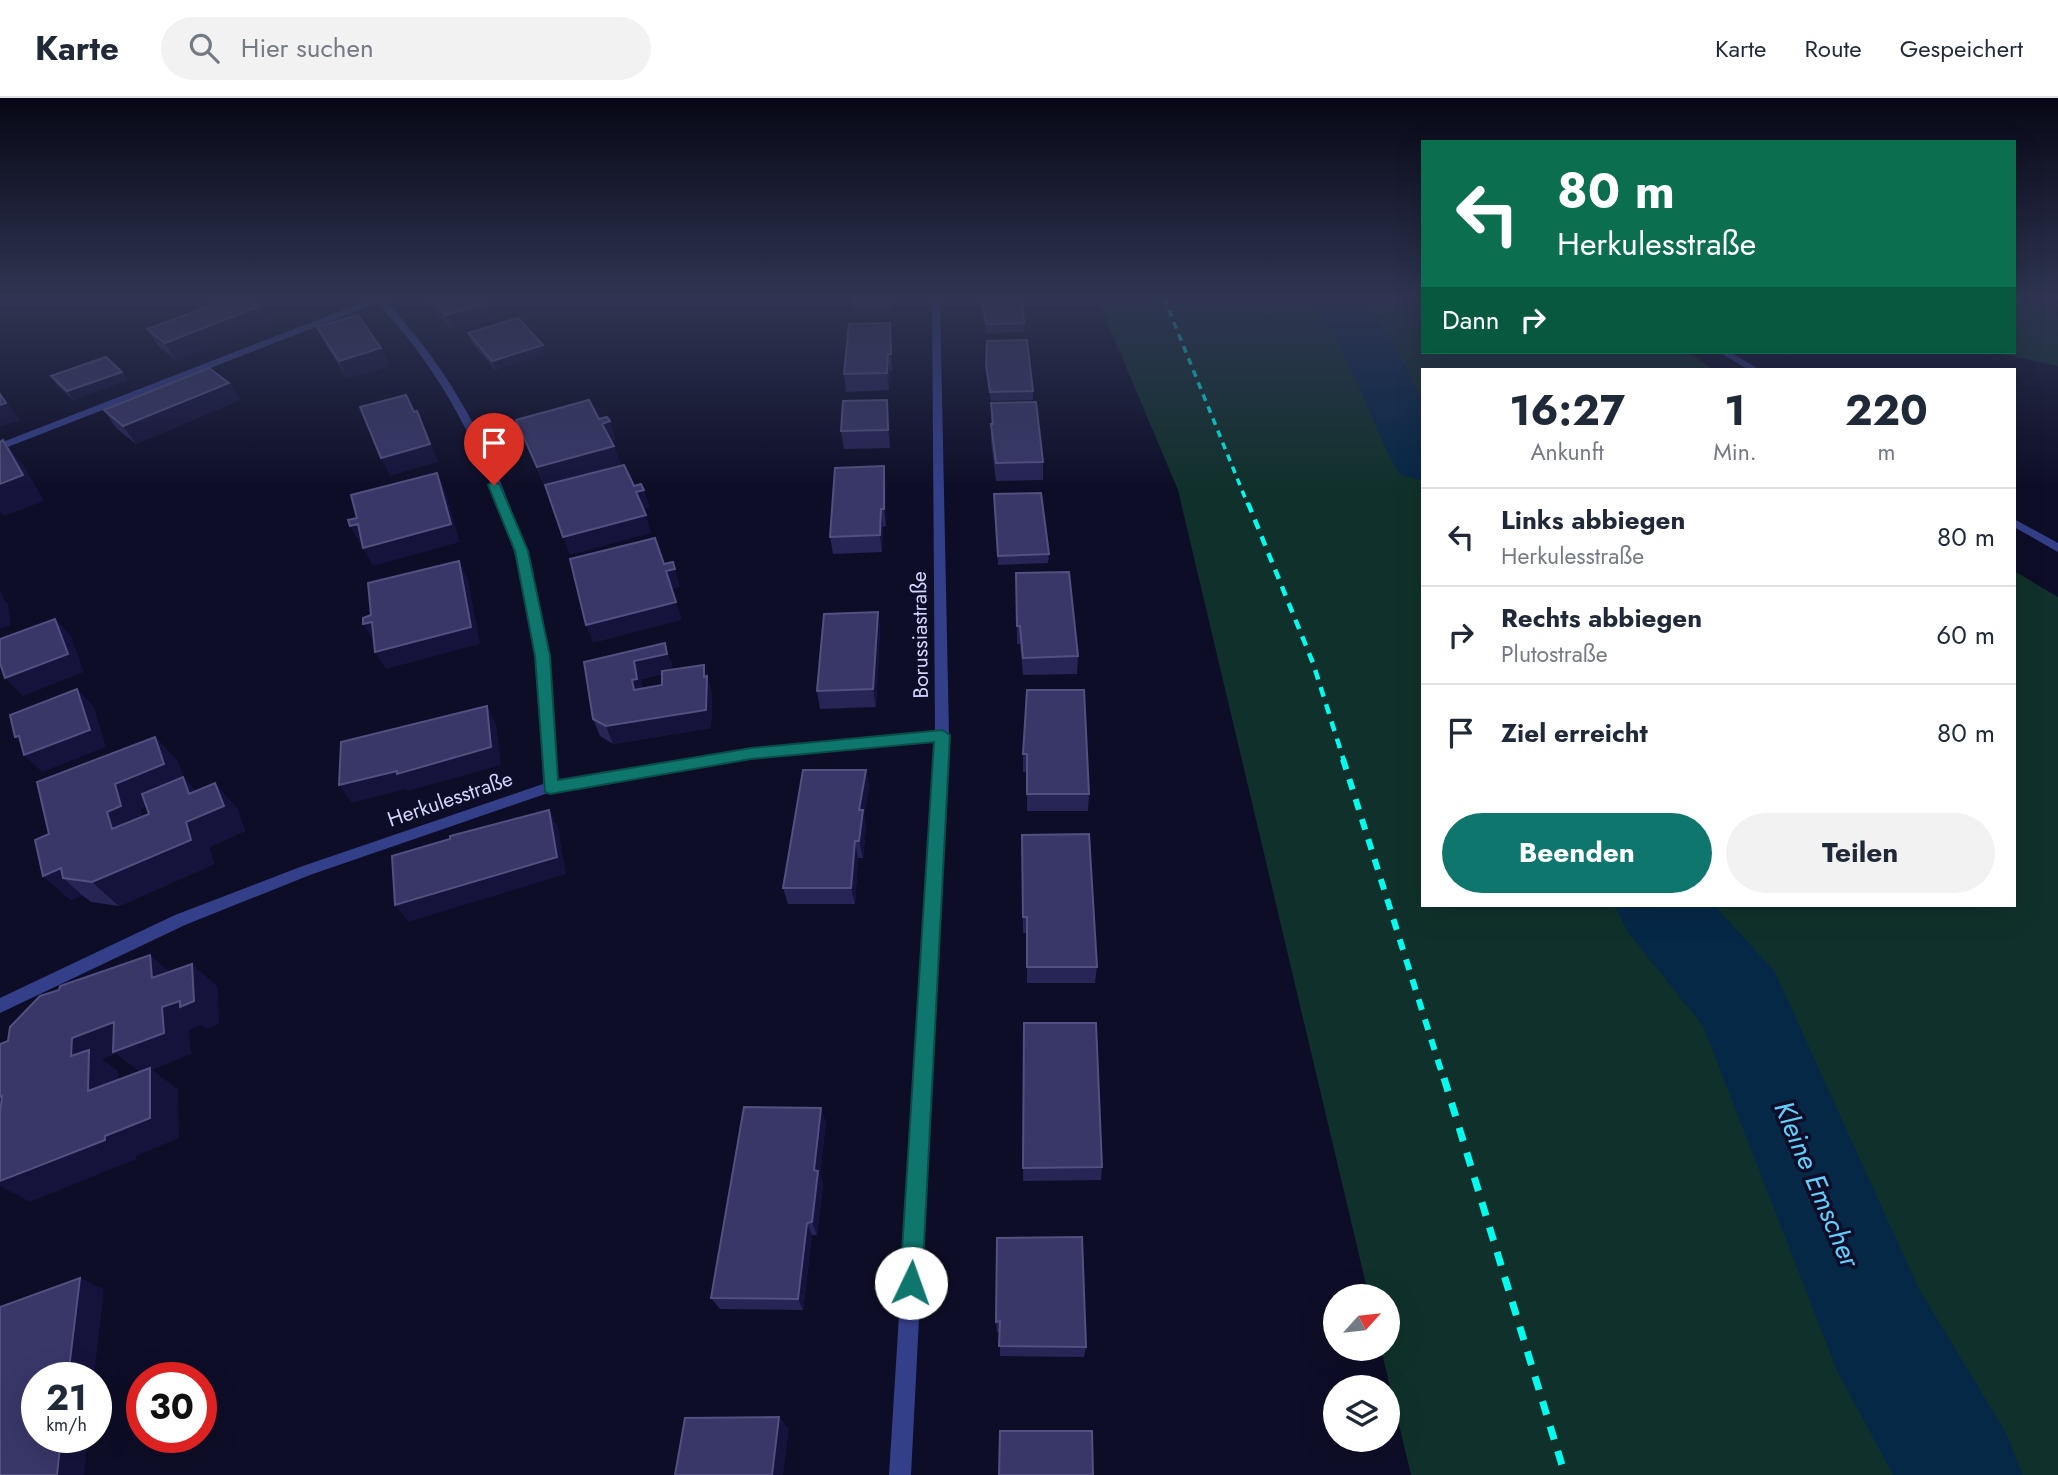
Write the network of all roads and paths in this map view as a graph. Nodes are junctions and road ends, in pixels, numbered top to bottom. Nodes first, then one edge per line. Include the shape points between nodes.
1 (218, 362) edge
2 (430, 362) edge
3 (937, 362) edge
4 (0, 447) edge
5 (2016, 524) edge
6 (2058, 548) edge
7 (942, 735) junction
8 (550, 788) junction
9 (0, 1006) edge
10 (901, 1475) edge

1 - 4 street
2 - 8 street via 485,462 521,551 543,656
3 - 7 street, Borussiastraße
5 - 6 street
7 - 8 street, Herkulesstraße via 751,754
7 - 10 street, Borussiastraße
8 - 9 street, Herkulesstraße via 305,871 180,920

